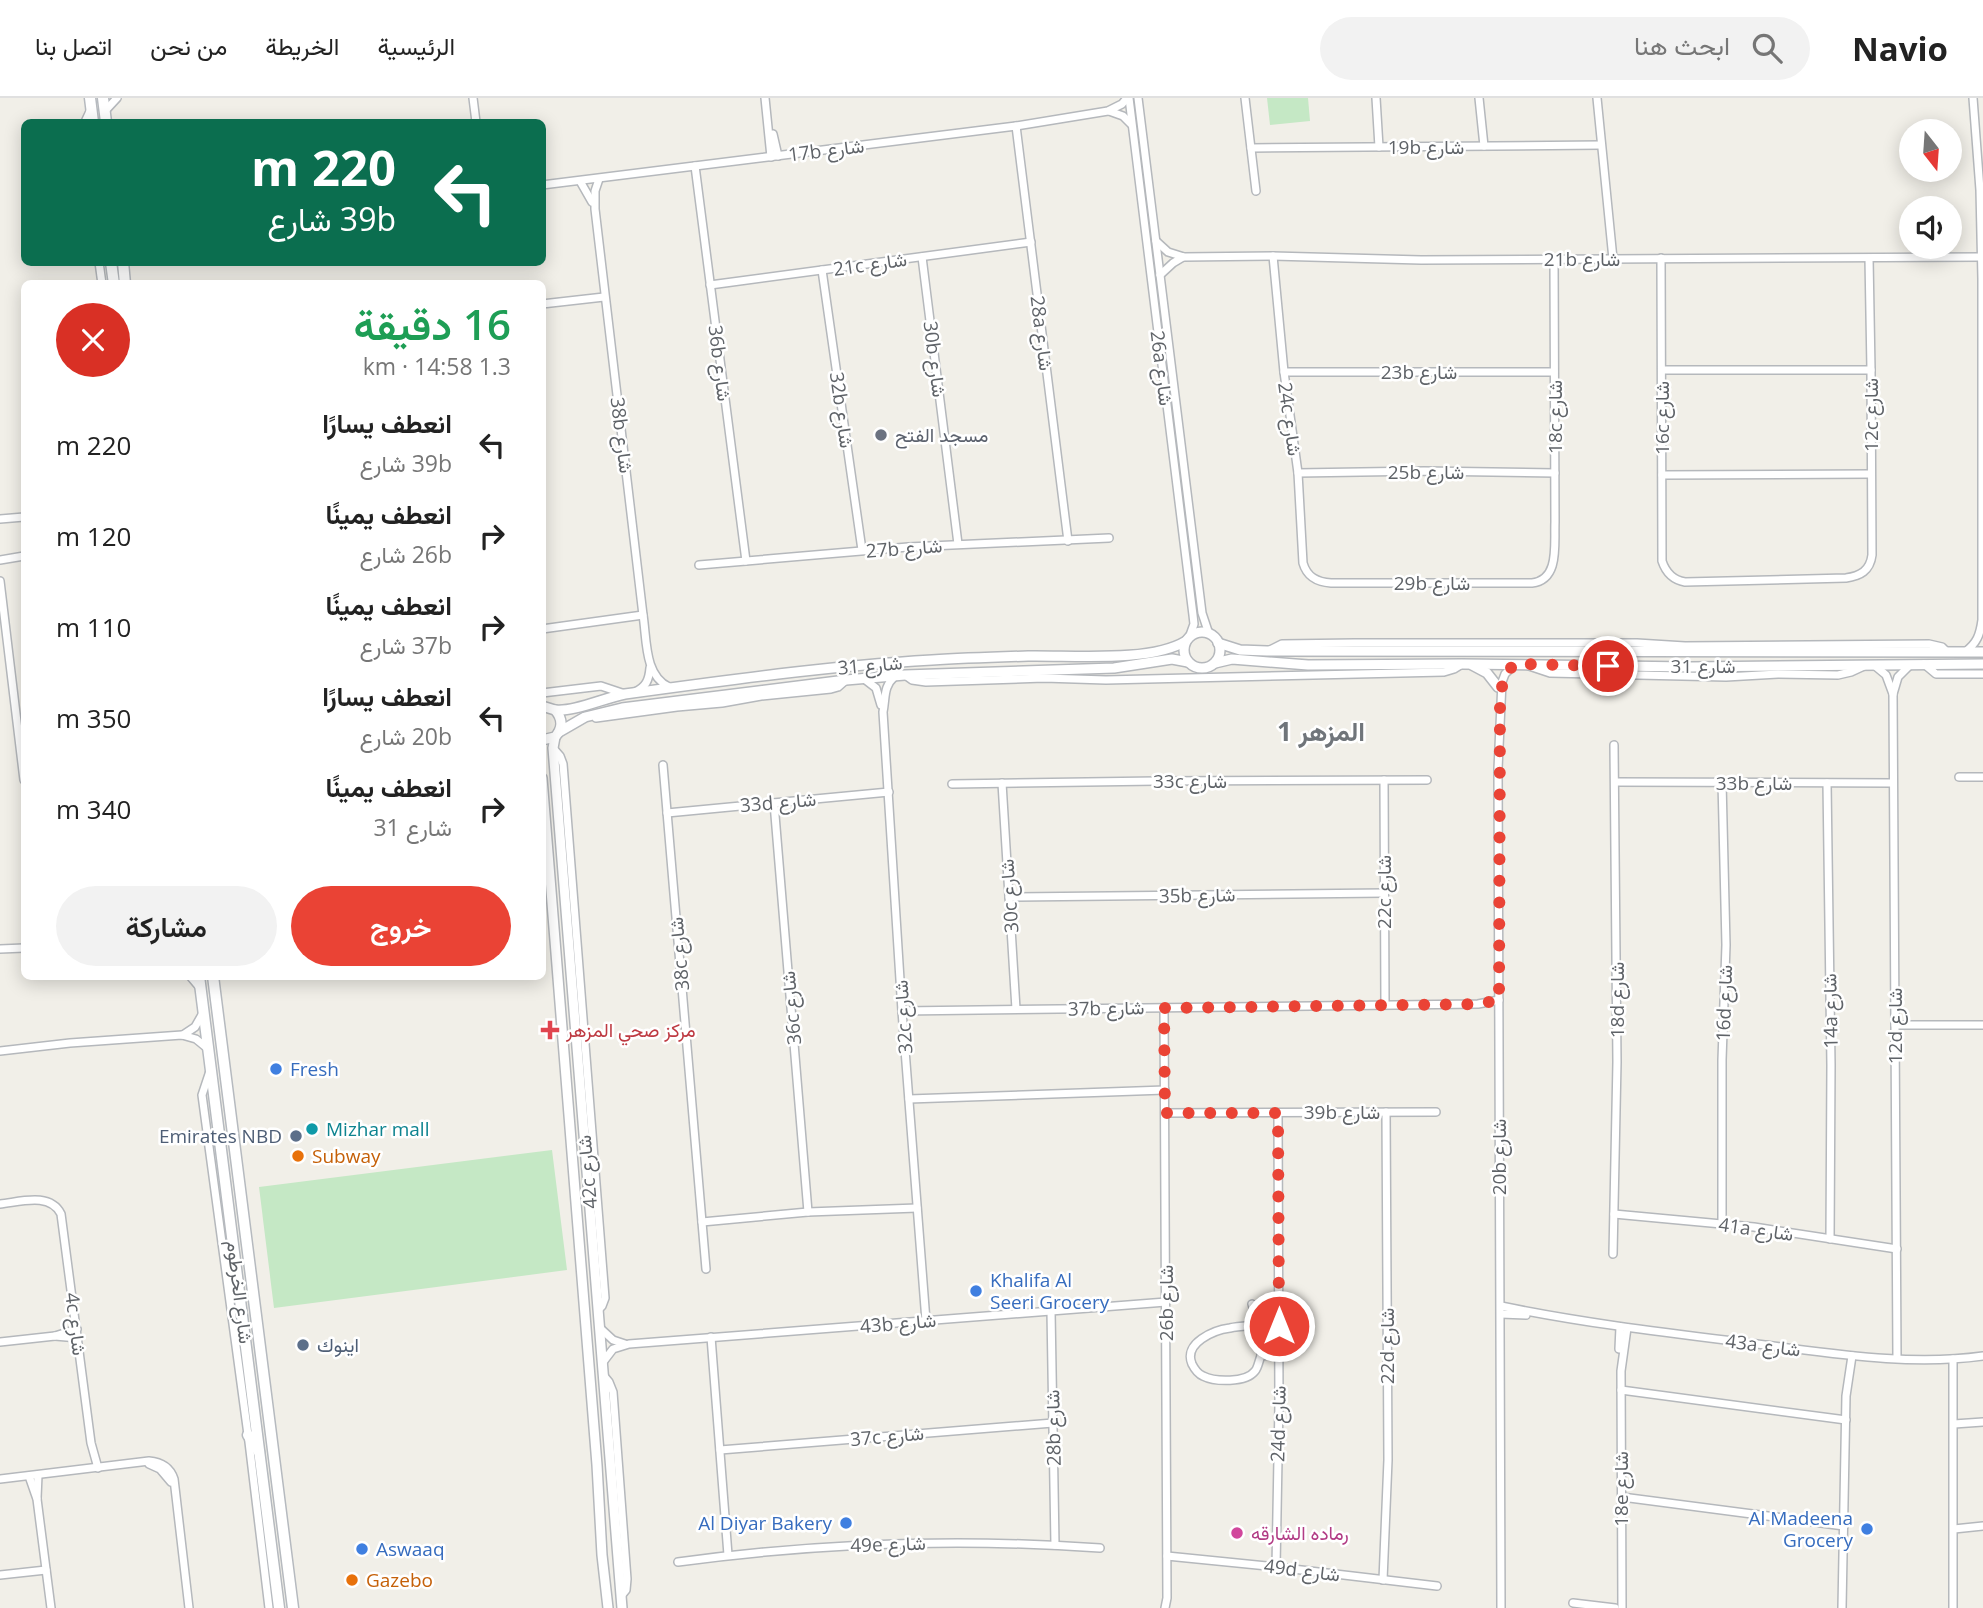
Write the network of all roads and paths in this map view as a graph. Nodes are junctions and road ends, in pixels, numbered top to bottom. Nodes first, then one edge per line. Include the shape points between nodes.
1 (103, 98) edge
2 (117, 98) edge
3 (473, 98) edge
4 (765, 98) edge
5 (1128, 98) edge
6 (1138, 98) edge
7 (1245, 98) edge
8 (1376, 98) edge
9 (1479, 98) edge
10 (1597, 98) edge
11 (1973, 98) edge
12 (1108, 110) junction
13 (106, 119) edge
14 (476, 119) edge
15 (1132, 125) junction
16 (1016, 126) junction
17 (1601, 145) junction
18 (1484, 146) junction
19 (1379, 147) junction
20 (1251, 148) junction
21 (1980, 154) edge
22 (774, 156) junction
23 (695, 166) junction
24 (599, 179) junction
25 (580, 181) junction
26 (546, 185) edge
27 (1256, 191) dead end
28 (595, 209) junction
29 (1156, 241) junction
30 (1031, 242) junction
31 (1273, 256) junction
32 (922, 257) junction
33 (1184, 257) junction
34 (1981, 257) edge
35 (1661, 258) junction
36 (1868, 258) junction
37 (1554, 259) junction
38 (1613, 259) junction
39 (822, 270) junction
40 (1160, 275) junction
41 (710, 285) junction
42 (604, 297) junction
43 (546, 304) edge
44 (1662, 370) junction
45 (1871, 370) junction
46 (1554, 372) junction
47 (1284, 373) junction
48 (1555, 472) junction
49 (1297, 473) junction
50 (1871, 474) junction
51 (1662, 475) junction
52 (21, 517) edge
53 (0, 519) edge
54 (1983, 537) edge
55 (1109, 538) dead end
56 (1068, 541) junction
57 (958, 544) junction
58 (862, 550) junction
59 (21, 556) edge
60 (0, 560) edge
61 (746, 561) junction
62 (699, 565) dead end
63 (1549, 574) joint
64 (1669, 575) joint
65 (1312, 578) joint
66 (0, 581) edge
67 (643, 615) junction
68 (1982, 624) edge
69 (546, 628) edge
70 (1209, 634) junction
71 (1188, 639) junction
72 (1218, 643) junction
73 (1574, 650) junction
74 (1268, 651) junction
75 (1947, 652) junction
76 (1965, 652) junction
77 (1983, 652) edge
78 (4, 654) edge
79 (650, 660) junction
80 (1188, 662) junction
81 (0, 663) edge
82 (10, 663) junction
83 (1215, 663) junction
84 (1923, 663) junction
85 (1466, 664) junction
86 (1498, 664) junction
87 (1514, 664) junction
88 (1911, 664) junction
89 (1983, 664) edge
90 (1869, 665) junction
91 (1983, 674) edge
92 (900, 675) junction
93 (863, 678) junction
94 (670, 687) junction
95 (1498, 687) junction
96 (546, 693) edge
97 (629, 693) junction
98 (1893, 694) junction
99 (546, 706) edge
100 (1500, 706) junction
101 (555, 710) junction
102 (883, 712) junction
103 (557, 734) junction
104 (546, 738) edge
105 (1614, 745) dead end
106 (553, 748) junction
107 (21, 755) edge
108 (663, 765) dead end
109 (1959, 777) dead end
110 (1983, 777) edge
111 (1384, 780) junction
112 (1427, 780) dead end
113 (1615, 782) junction
114 (1722, 782) junction
115 (1002, 783) junction
116 (1827, 783) junction
117 (1894, 783) junction
118 (952, 784) dead end
119 (546, 785) edge
120 (557, 786) junction
121 (888, 792) junction
122 (774, 803) junction
123 (667, 813) junction
124 (546, 824) edge
125 (1384, 893) junction
126 (1009, 897) junction
127 (21, 946) edge
128 (0, 949) edge
129 (193, 980) edge
130 (200, 980) edge
131 (214, 980) edge
132 (201, 990) junction
133 (1499, 1004) junction
134 (1385, 1005) junction
135 (1164, 1008) junction
136 (1016, 1009) junction
137 (902, 1011) junction
138 (203, 1013) junction
139 (1895, 1025) junction
140 (1983, 1025) edge
141 (182, 1035) junction
142 (208, 1048) junction
143 (0, 1051) edge
144 (211, 1067) junction
145 (1165, 1090) junction
146 (909, 1099) junction
147 (1386, 1112) junction
148 (1436, 1112) dead end
149 (1165, 1113) junction
150 (1278, 1113) junction
151 (0, 1204) edge
152 (917, 1208) junction
153 (808, 1212) junction
154 (1614, 1214) junction
155 (702, 1222) junction
156 (1723, 1224) junction
157 (1830, 1239) junction
158 (1897, 1249) junction
159 (1613, 1254) dead end
160 (706, 1269) dead end
161 (1166, 1302) junction
162 (1252, 1304) dead end
163 (598, 1310) junction
164 (1501, 1310) junction
165 (1051, 1311) junction
166 (926, 1321) junction
167 (1258, 1325) junction
168 (1624, 1327) junction
169 (600, 1328) junction
170 (77, 1329) junction
171 (55, 1336) junction
172 (711, 1337) junction
173 (78, 1338) junction
174 (0, 1342) edge
175 (629, 1344) junction
176 (1279, 1354) junction
177 (1848, 1355) junction
178 (1261, 1356) junction
179 (1983, 1356) edge
180 (1897, 1358) junction
181 (1953, 1359) junction
182 (603, 1362) junction
183 (604, 1376) junction
184 (1621, 1394) junction
185 (1846, 1417) junction
186 (1983, 1422) edge
187 (1053, 1423) junction
188 (1954, 1424) junction
189 (248, 1435) junction
190 (720, 1450) junction
191 (261, 1456) junction
192 (94, 1468) junction
193 (33, 1475) junction
194 (0, 1479) edge
195 (278, 1489) junction
196 (266, 1490) junction
197 (1622, 1500) junction
198 (1844, 1523) junction
199 (1983, 1526) edge
200 (1954, 1529) junction
201 (1055, 1545) junction
202 (1100, 1548) dead end
203 (602, 1555) junction
204 (728, 1555) junction
205 (1167, 1556) junction
206 (678, 1562) dead end
207 (1276, 1567) junction
208 (46, 1570) junction
209 (619, 1572) junction
210 (0, 1575) edge
211 (1384, 1580) junction
212 (1437, 1586) dead end
213 (1573, 1603) dead end
214 (621, 1604) edge
215 (1843, 1606) edge
216 (51, 1608) edge
217 (189, 1608) edge
218 (269, 1608) edge
219 (279, 1608) edge
220 (293, 1608) edge
221 (608, 1608) edge
222 (1167, 1608) edge
223 (1501, 1608) edge
224 (1615, 1608) edge
225 (1622, 1608) edge
226 (1953, 1608) edge

1 - 13 main road
2 - 13 street
3 - 14 street
4 - 22 street
5 - 12 street, 17b شارع
5 - 15 street, 26a شارع
6 - 29 street, 26a شارع
7 - 20 street
8 - 19 street
9 - 18 street
10 - 17 street
11 - 21 street
12 - 15 street
12 - 16 street, 17b شارع
15 - 71 street, 26a شارع via 1194,615
16 - 22 street, 17b شارع
16 - 30 street, 28a شارع
17 - 18 street, 19b شارع
17 - 38 street
18 - 19 street, 19b شارع
19 - 20 street, 19b شارع
20 - 27 street
21 - 34 street
22 - 23 street, 17b شارع
23 - 24 street, 17b شارع
23 - 41 street, 36b شارع
24 - 25 street, 17b شارع
24 - 28 street, 38b شارع
25 - 26 street, 17b شارع
25 - 28 street, 38b شارع
28 - 42 street, 38b شارع
29 - 33 street via 1168,252
29 - 40 street, 26a شارع
30 - 32 street, 21c شارع
30 - 56 street, 28a شارع
31 - 33 street, 21b شارع
31 - 37 street, 21b شارع
31 - 47 street, 24c شارع
32 - 39 street, 21c شارع
32 - 57 street, 30b شارع
33 - 40 street
34 - 36 street, 21b شارع
34 - 54 street
35 - 36 street, 21b شارع
35 - 38 street, 21b شارع
35 - 44 street, 16c شارع
36 - 45 street, 12c شارع
37 - 38 street, 21b شارع
37 - 46 street, 18c شارع
39 - 41 street, 21c شارع
39 - 58 street, 32b شارع
40 - 70 street, 26a شارع via 1202,613
41 - 61 street, 36b شارع
42 - 43 street
42 - 67 street, 38b شارع
44 - 45 street
44 - 51 street, 16c شارع
45 - 50 street, 12c شارع
46 - 47 street, 23b شارع
46 - 48 street, 18c شارع
47 - 49 street, 24c شارع
48 - 49 street, 25b شارع
48 - 63 street, 18c شارع
49 - 65 street, 24c شارع via 1303,563
50 - 51 street
50 - 64 street, 12c شارع via 1872,555 1860,575 1685,582
51 - 64 street, 16c شارع via 1662,561
52 - 53 street
54 - 68 street
55 - 56 street, 27b شارع
56 - 57 street, 27b شارع
57 - 58 street, 27b شارع
58 - 61 street, 27b شارع
59 - 60 street
61 - 62 street, 27b شارع
63 - 65 street, 29b شارع via 1532,583 1331,583
66 - 78 street
67 - 69 street
67 - 79 street, 38b شارع
68 - 76 street via 1979,638
70 - 71 street via 1196,633
70 - 72 street
71 - 80 street via 1184,649
71 - 94 street, شارع 31 via 1166,650 1135,654 932,660
72 - 74 street, شارع 31
72 - 83 street
73 - 74 street, شارع 31
73 - 75 street, شارع 31
73 - 86 street via 1561,655 1512,656
74 - 75 street via 1288,644 1637,643 1929,644
75 - 76 street, شارع 31
76 - 77 street, شارع 31
78 - 82 street
79 - 94 street, 38b شارع via 656,678
79 - 97 street via 645,686
80 - 83 street via 1199,668
80 - 92 street, شارع 31 via 1172,659 1104,669
81 - 82 street
82 - 107 street
83 - 85 street, شارع 31 via 1232,659 1308,665
84 - 88 street, شارع 31
84 - 89 street, شارع 31
84 - 91 street via 1936,674
85 - 86 street, شارع 31
85 - 92 street via 1444,672 1106,680 926,682
85 - 95 street via 1487,673
86 - 87 street, شارع 31
86 - 95 street, 20b شارع
87 - 90 street, شارع 31
87 - 100 street, 20b شارع via 1503,678
88 - 90 street, شارع 31
88 - 98 street via 1900,673
90 - 98 street via 1886,675
92 - 93 street, شارع 31
92 - 102 street, 32c شارع via 886,688
93 - 102 street, 32c شارع via 876,688
93 - 103 street, شارع 31 via 622,708 585,717
94 - 97 street, شارع 31
95 - 100 street, 20b شارع
96 - 97 street via 600,686
97 - 101 street, شارع 31
98 - 117 street, 12d شارع
99 - 101 street
100 - 133 street, 20b شارع
101 - 103 street via 561,720
102 - 121 street, 32c شارع
103 - 104 street, شارع 31
103 - 106 street, 42c شارع
105 - 113 street, 18d شارع
106 - 120 street, 42c شارع
106 - 163 street via 561,758 564,777 605,1298
108 - 123 street, 38c شارع
109 - 110 street
111 - 112 street, 33c شارع
111 - 115 street, 33c شارع
111 - 125 street, 22c شارع
113 - 114 street, 33b شارع
113 - 154 street, 18d شارع
114 - 116 street, 33b شارع
114 - 156 street, 16d شارع via 1726,945
115 - 118 street, 33c شارع
115 - 126 street, 30c شارع
116 - 117 street, 33b شارع
116 - 157 street, 14a شارع
117 - 139 street, 12d شارع
119 - 120 street
120 - 163 street, 42c شارع
121 - 122 street, 33d شارع
121 - 137 street, 32c شارع
122 - 123 street, 33d شارع
122 - 153 street, 36c شارع
123 - 155 street, 38c شارع
124 - 203 street, 42c شارع
125 - 126 street, 35b شارع
125 - 134 street, 22c شارع
126 - 136 street, 30c شارع
127 - 128 street
129 - 132 street
130 - 132 main road, شارع الخرطوم
131 - 195 main road, شارع الخرطوم
132 - 138 main road, شارع الخرطوم
133 - 134 street, 37b شارع
133 - 164 street, 20b شارع
134 - 135 street, 37b شارع
135 - 136 street, 37b شارع
135 - 145 street, 26b شارع
136 - 137 street, 37b شارع
137 - 146 street, 32c شارع
138 - 141 street via 195,1027
138 - 142 main road, شارع الخرطوم
139 - 140 street
139 - 158 street, 12d شارع
141 - 142 street
141 - 143 street
142 - 144 main road, شارع الخرطوم
144 - 189 street via 202,1095
144 - 191 main road, شارع الخرطوم
145 - 146 street
145 - 149 street, 26b شارع
146 - 152 street, 32c شارع
147 - 148 street, 39b شارع
147 - 150 street, 39b شارع
147 - 211 street, 22d شارع
149 - 150 street, 39b شارع
149 - 161 street, 26b شارع
150 - 176 street, 24d شارع
151 - 170 street, 4c شارع via 42,1200 57,1207 64,1222
152 - 153 street
152 - 166 street, 32c شارع
153 - 155 street
154 - 156 street, 41a شارع
154 - 159 street, 18d شارع
155 - 160 street, 38c شارع
156 - 157 street, 41a شارع
157 - 158 street, 41a شارع
158 - 180 street, 12d شارع
161 - 165 street, 43b شارع
161 - 205 street, 26b شارع
162 - 167 street
163 - 169 street, 42c شارع
164 - 168 street, 43a شارع
164 - 223 street, 20b شارع
165 - 166 street, 43b شارع
165 - 187 street, 28b شارع
166 - 172 street, 43b شارع
167 - 178 street
167 - 178 street via 1229,1328 1200,1340 1192,1347 1190,1359 1202,1376 1234,1381 1255,1371
168 - 177 street, 43a شارع
168 - 184 street, 18e شارع
169 - 175 street via 612,1340
169 - 182 street, 42c شارع
170 - 171 street
170 - 173 street, 4c شارع
171 - 173 street
171 - 174 street
172 - 175 street, 43b شارع
172 - 190 street
173 - 192 street, 4c شارع
175 - 182 street, 43b شارع via 613,1349
176 - 178 street
176 - 207 street, 24d شارع
177 - 180 street, 43a شارع
177 - 185 street
179 - 181 street, 43a شارع
180 - 181 street, 43a شارع
181 - 188 street
182 - 183 street, 42c شارع
183 - 209 street, 42c شارع
183 - 214 street via 613,1392 627,1579
184 - 185 street
184 - 197 street, 18e شارع
185 - 198 street
186 - 188 street
187 - 190 street, 37c شارع
187 - 201 street, 28b شارع
188 - 200 street
189 - 191 main road
189 - 218 street
190 - 204 street
191 - 196 main road, شارع الخرطوم
192 - 193 street
192 - 217 street via 156,1462 174,1479
193 - 194 street
193 - 208 street
195 - 196 main road
195 - 220 main road, شارع الخرطوم
196 - 219 main road, شارع الخرطوم
197 - 198 street
197 - 225 street, 18e شارع
198 - 215 street
199 - 200 street
200 - 226 street
201 - 202 street, 49e شارع
201 - 204 street, 49e شارع via 882,1543
203 - 209 street via 608,1573
203 - 221 street, 42c شارع
204 - 206 street, 49e شارع
205 - 207 street, 49d شارع
205 - 222 street, 26b شارع
207 - 211 street, 49d شارع
208 - 210 street
208 - 216 street
209 - 214 street, 42c شارع
211 - 212 street, 49d شارع
213 - 224 street

